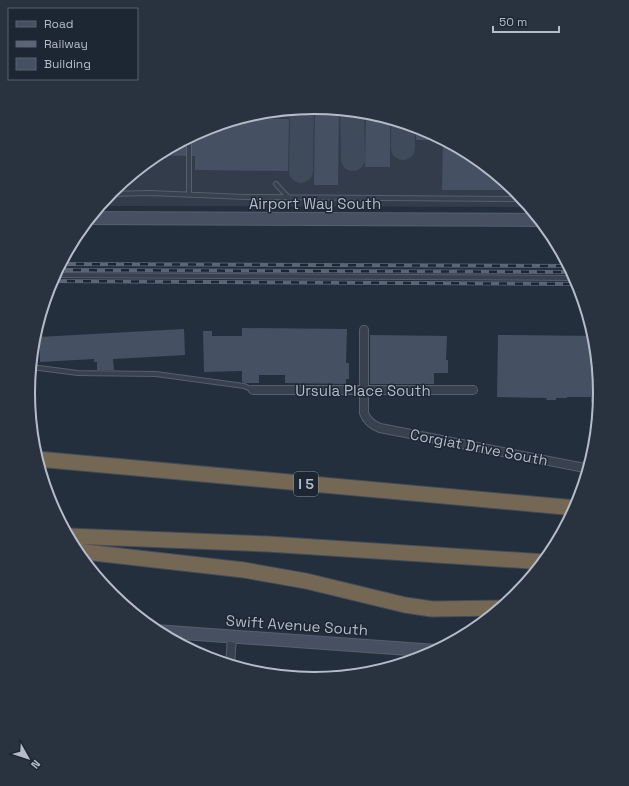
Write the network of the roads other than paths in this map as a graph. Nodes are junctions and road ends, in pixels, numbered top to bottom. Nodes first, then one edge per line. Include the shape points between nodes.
1 (189, 143) edge
2 (276, 184) dead end
3 (118, 194) edge
4 (189, 195) junction
5 (288, 197) junction
6 (516, 199) edge
7 (97, 218) edge
8 (534, 220) edge
9 (61, 275) edge
10 (569, 278) edge
11 (364, 330) dead end
12 (36, 368) edge
13 (253, 390) joint
14 (364, 390) junction
15 (473, 390) dead end
16 (43, 460) edge
17 (583, 468) edge
18 (570, 507) edge
19 (74, 536) edge
20 (85, 552) edge
21 (537, 561) edge
22 (493, 608) edge
23 (171, 632) edge
24 (232, 637) junction
25 (423, 650) edge
26 (230, 660) edge

1 - 4 lane
2 - 5 lane
3 - 4 lane
4 - 5 lane
5 - 6 lane
7 - 8 main road, Airport Way South
9 - 10 lane
11 - 14 street
12 - 13 lane via 78,373 156,374 244,386
13 - 14 street, Ursula Place South
14 - 15 street, Ursula Place South
14 - 17 street, Corgiat Drive South via 364,413 374,426
16 - 18 highway, I 5
19 - 21 highway via 268,544
20 - 22 highway via 244,570 432,609
23 - 24 main road, Swift Avenue South
24 - 25 main road, Swift Avenue South
24 - 26 street

